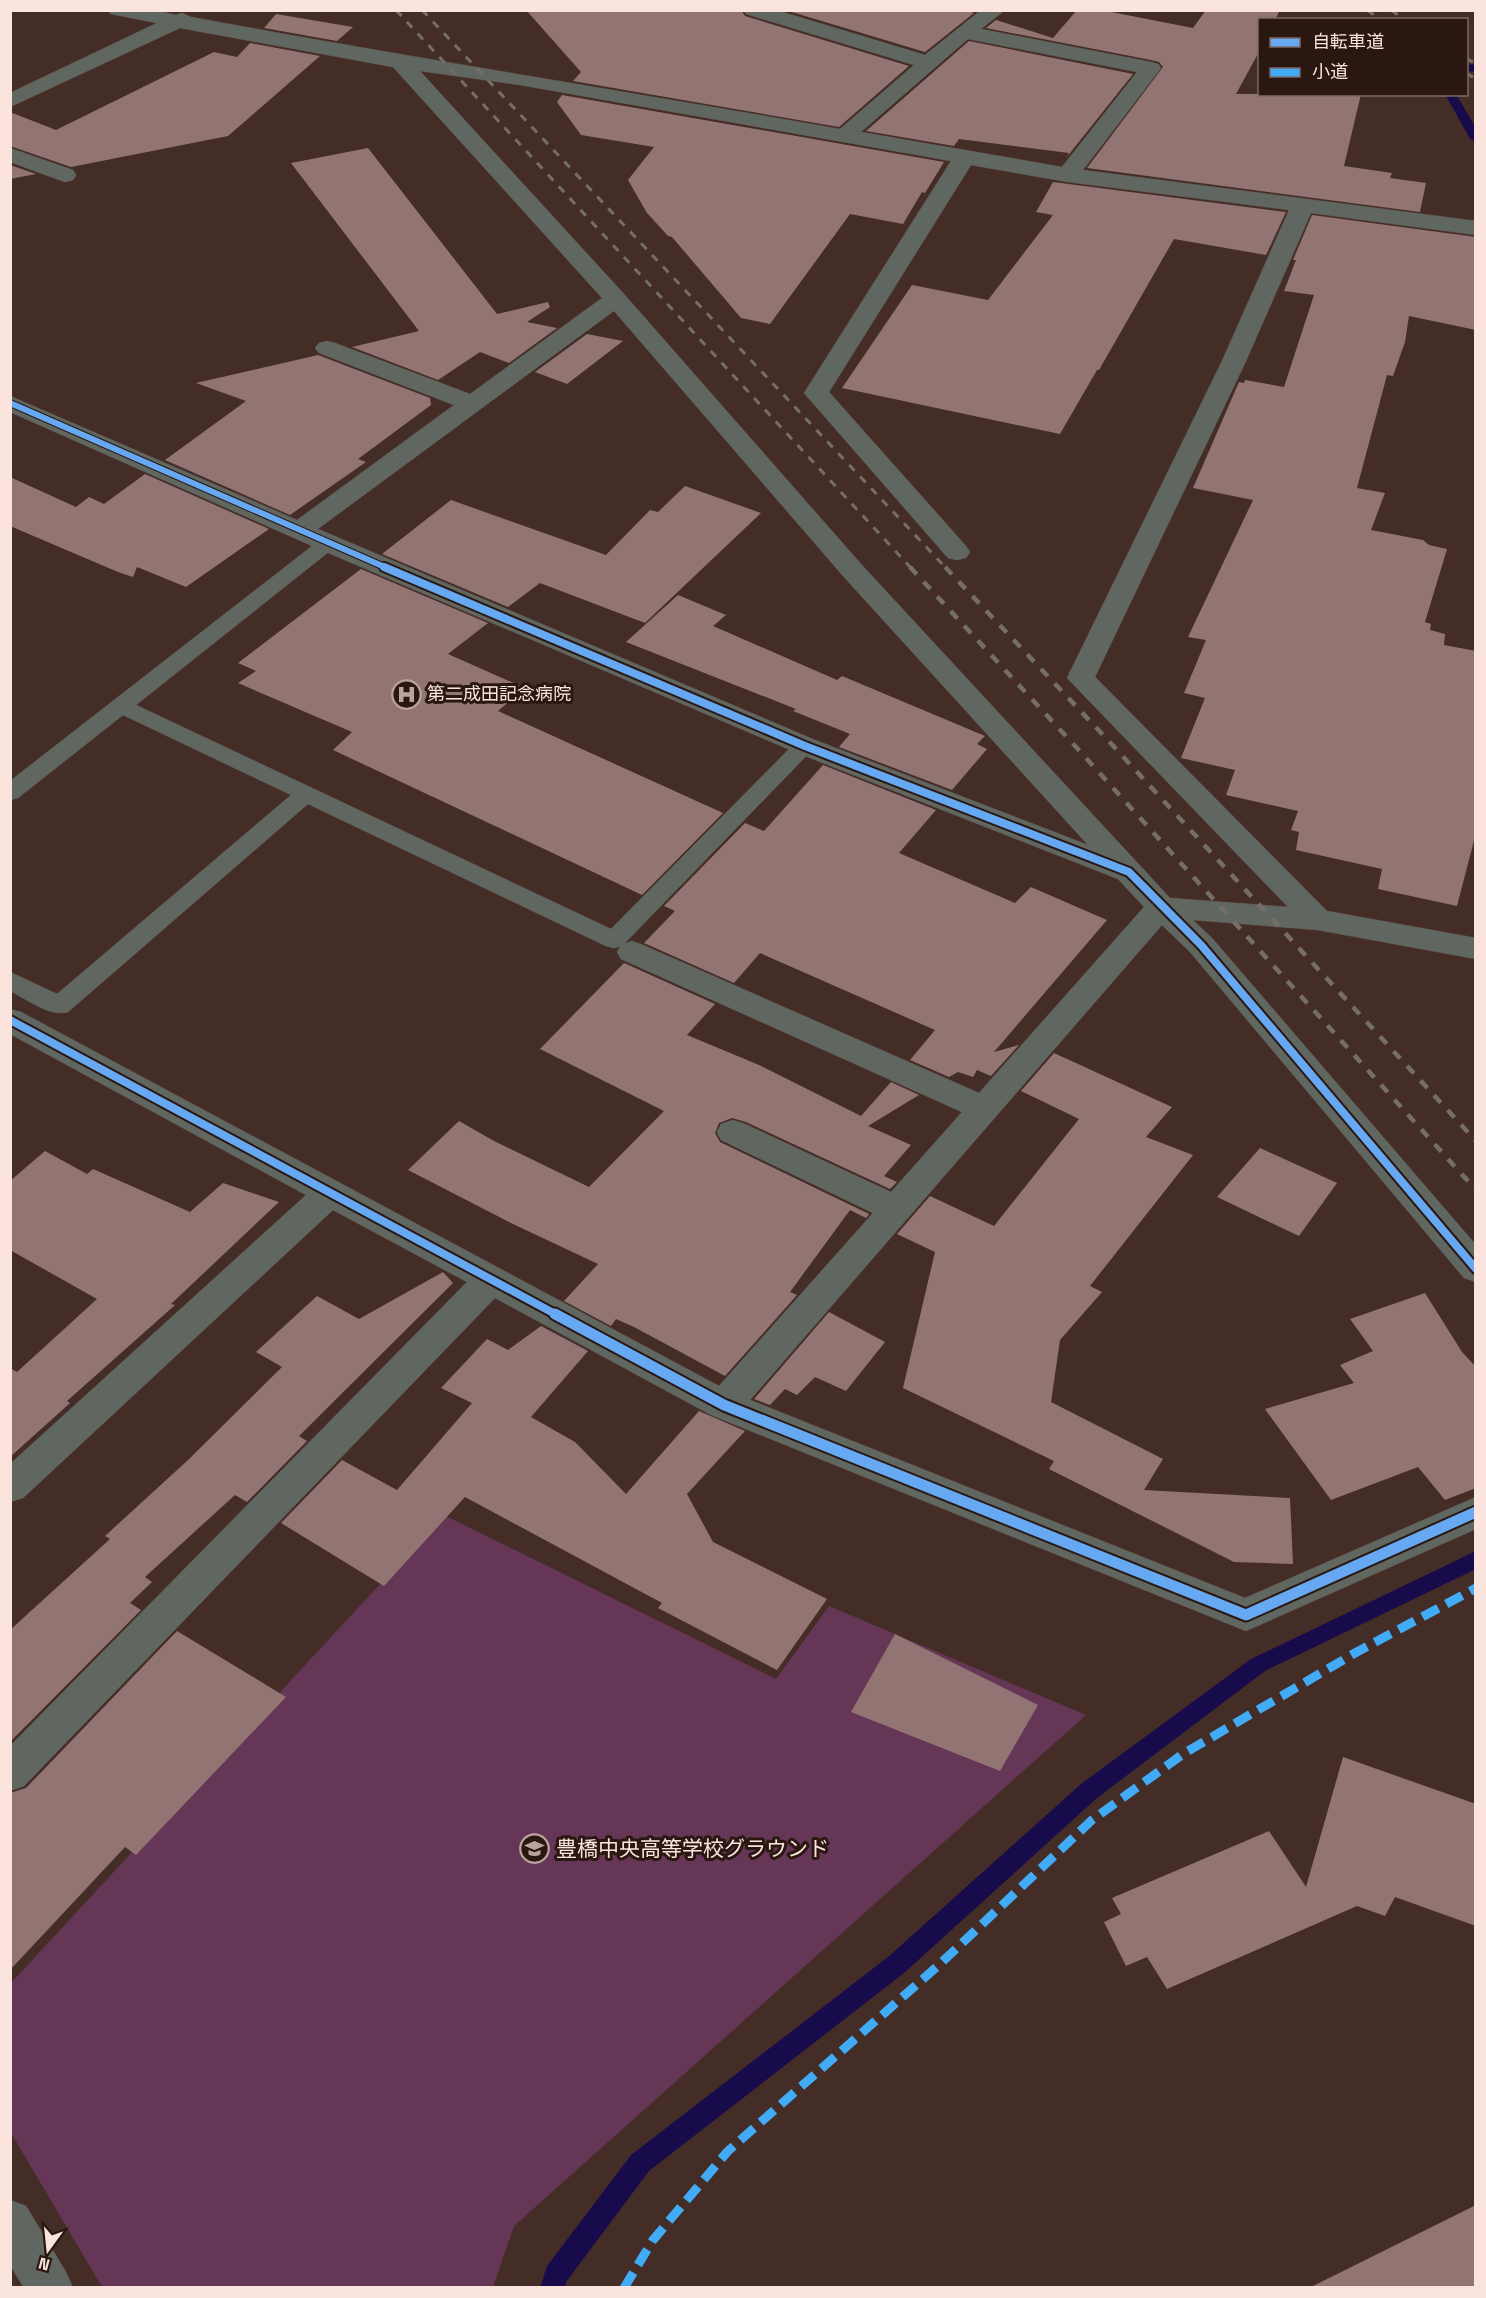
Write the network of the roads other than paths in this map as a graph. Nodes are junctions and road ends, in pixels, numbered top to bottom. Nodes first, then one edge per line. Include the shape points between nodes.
1 (118, 10) edge
2 (753, 10) edge
3 (995, 10) edge
4 (188, 16) edge
5 (964, 32) junction
6 (400, 62) junction
7 (930, 63) junction
8 (10, 101) edge
9 (844, 135) junction
10 (10, 154) edge
11 (965, 157) junction
12 (65, 174) dead end
13 (1068, 175) junction
14 (1302, 207) junction
15 (1476, 228) edge
16 (616, 299) junction
17 (327, 348) dead end
18 (10, 403) edge
19 (473, 404) junction
20 (300, 531) junction
21 (328, 543) junction
22 (957, 552) dead end
23 (121, 706) junction
24 (805, 746) junction
25 (10, 793) edge
26 (306, 794) junction
27 (1129, 872) junction
28 (1161, 907) junction
29 (1318, 920) junction
30 (1475, 947) edge
31 (632, 952) dead end
32 (10, 980) edge
33 (10, 1020) edge
34 (984, 1108) junction
35 (733, 1132) dead end
36 (330, 1193) junction
37 (896, 1209) junction
38 (1476, 1269) edge
39 (491, 1280) junction
40 (724, 1405) junction
41 (10, 1487) edge
42 (1476, 1512) edge
43 (10, 1773) edge
44 (10, 2222) edge
45 (50, 2288) edge

1 - 4 street
2 - 7 street
3 - 5 street
4 - 6 street
4 - 8 street
5 - 7 street
5 - 13 street via 1151,68
6 - 9 street
6 - 16 street
7 - 9 street
9 - 11 street
10 - 12 street
11 - 13 street
11 - 22 street via 816,393
13 - 14 street
14 - 15 street
14 - 29 street via 1234,361 1081,678
16 - 19 street
16 - 27 street via 852,570
17 - 19 street
18 - 20 street
19 - 20 street
20 - 21 street
21 - 23 lane
21 - 24 street
23 - 25 lane
23 - 26 lane
24 - 26 lane via 614,940
24 - 27 street
26 - 32 lane via 59,1006
27 - 28 street
28 - 29 street
28 - 34 street
28 - 38 street via 1201,945
29 - 30 street
31 - 34 street
33 - 36 street
34 - 37 street
35 - 37 street
36 - 39 street
36 - 41 street
37 - 40 street
39 - 40 street
39 - 43 street
40 - 42 street via 1246,1615
44 - 45 street

